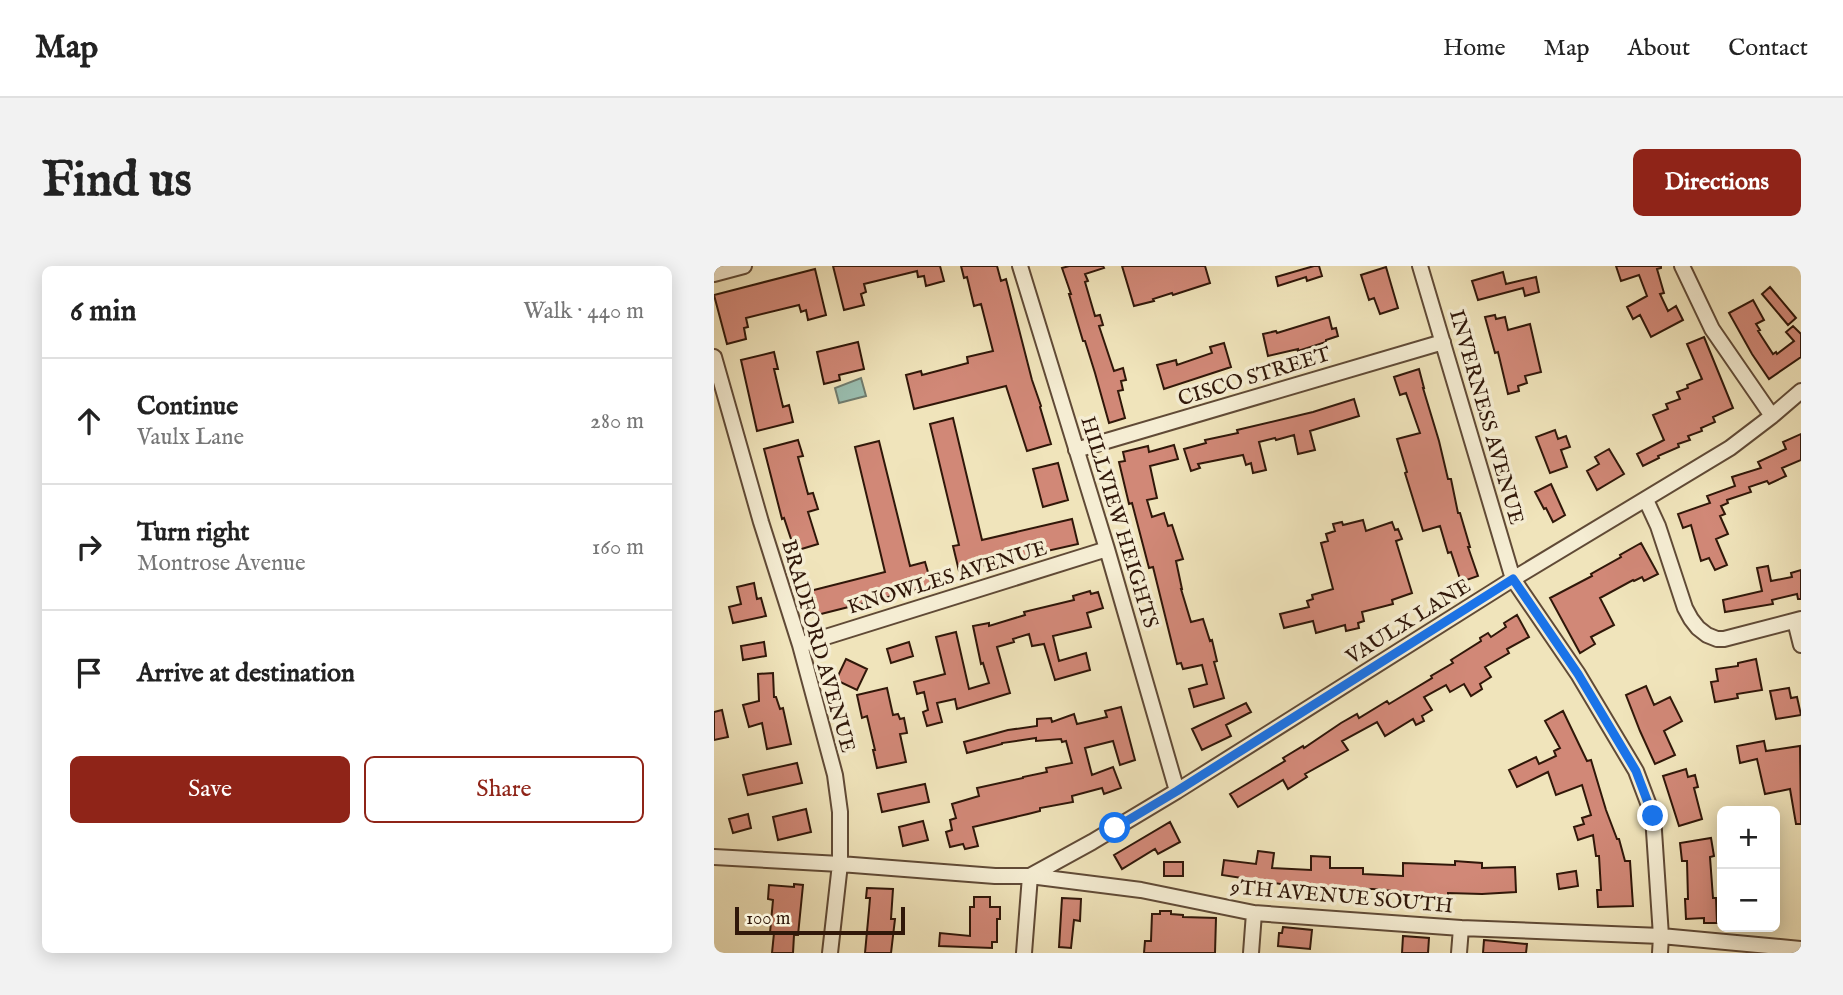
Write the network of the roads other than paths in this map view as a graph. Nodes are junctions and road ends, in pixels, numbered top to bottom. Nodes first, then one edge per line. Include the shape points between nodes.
1 (744, 266) edge
2 (1020, 266) edge
3 (1420, 266) edge
4 (1682, 266) edge
5 (714, 274) edge
6 (1443, 342) junction
7 (714, 357) edge
8 (717, 379) edge
9 (1801, 391) edge
10 (1772, 416) junction
11 (1076, 450) junction
12 (1646, 500) junction
13 (1107, 549) junction
14 (1513, 579) junction
15 (1798, 620) edge
16 (800, 645) junction
17 (1801, 645) edge
18 (1177, 791) junction
19 (714, 857) edge
20 (840, 864) junction
21 (1030, 876) junction
22 (1254, 913) junction
23 (1461, 928) junction
24 (1661, 936) junction
25 (1801, 949) edge
26 (830, 953) edge
27 (1024, 953) edge
28 (1251, 953) edge
29 (1459, 953) edge
30 (1660, 953) edge

1 - 5 street
2 - 11 street, HILLVIEW HEIGHTS
3 - 6 street, INVERNESS AVENUE
4 - 10 street via 1712,329
6 - 11 street, CISCO STREET
6 - 14 street, INVERNESS AVENUE
7 - 8 street, BRADFORD AVENUE
8 - 16 street, BRADFORD AVENUE
9 - 10 street, VAULX LANE
10 - 12 street, VAULX LANE
11 - 13 street, HILLVIEW HEIGHTS
12 - 14 street, VAULX LANE
12 - 15 street via 1685,608 1698,628 1724,639
13 - 16 street, KNOWLES AVENUE
13 - 18 street, HILLVIEW HEIGHTS
14 - 18 street, VAULX LANE
14 - 24 street, INVERNESS AVENUE via 1636,771 1653,816
15 - 17 street
16 - 20 street, BRADFORD AVENUE via 835,775
18 - 21 street, VAULX LANE
19 - 20 street, 9TH AVENUE SOUTH
20 - 21 street, 9TH AVENUE SOUTH
20 - 26 street, BRADFORD AVENUE
21 - 22 street, 9TH AVENUE SOUTH via 1141,890
21 - 27 street
22 - 23 street, 9TH AVENUE SOUTH
22 - 28 street
23 - 24 street, 9TH AVENUE SOUTH
23 - 29 street
24 - 25 street, 9TH AVENUE SOUTH
24 - 30 street, INVERNESS AVENUE

